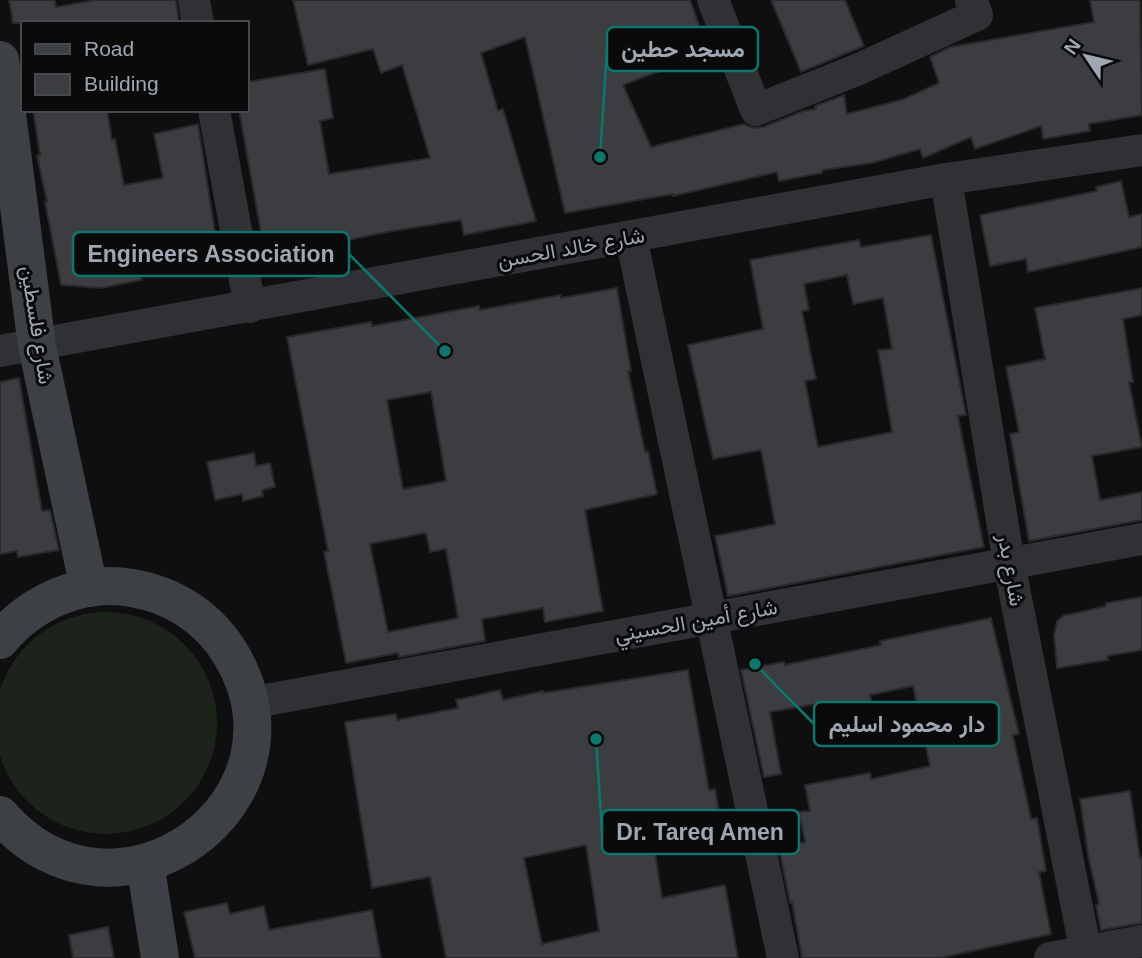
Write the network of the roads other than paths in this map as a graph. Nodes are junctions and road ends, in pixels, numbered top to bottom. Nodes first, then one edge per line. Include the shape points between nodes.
1 (194, 0) edge
2 (713, 0) edge
3 (971, 0) edge
4 (198, 21) edge
5 (0, 60) edge
6 (214, 112) edge
7 (1142, 150) edge
8 (946, 179) junction
9 (631, 237) junction
10 (250, 307) junction
11 (37, 346) junction
12 (0, 351) edge
13 (1142, 539) edge
14 (1009, 563) junction
15 (89, 588) junction
16 (712, 618) junction
17 (0, 640) edge
18 (250, 703) junction
19 (0, 815) edge
20 (145, 863) junction
21 (1142, 941) edge
22 (1087, 955) edge
23 (160, 958) edge
24 (783, 958) edge
25 (1050, 958) edge

1 - 4 street
2 - 3 street via 756,110 977,15
5 - 11 street, شارع فلسطين
6 - 10 street
7 - 8 street, شارع خالد الحسن
8 - 9 street, شارع خالد الحسن
8 - 14 street, شارع بدر
9 - 10 street, شارع خالد الحسن
9 - 16 street
10 - 11 street, شارع خالد الحسن
11 - 12 street, شارع خالد الحسن
11 - 15 street, شارع فلسطين
13 - 14 street, شارع أمين الحسيني
14 - 16 street, شارع أمين الحسيني
14 - 22 street, شارع بدر
15 - 17 street via 32,610
15 - 18 street via 150,591 192,611 225,644
16 - 18 street, شارع أمين الحسيني
16 - 24 street
18 - 20 street via 247,760 226,808 189,844
19 - 20 street via 30,843 72,863 115,868
20 - 23 street
21 - 22 street
22 - 25 street

